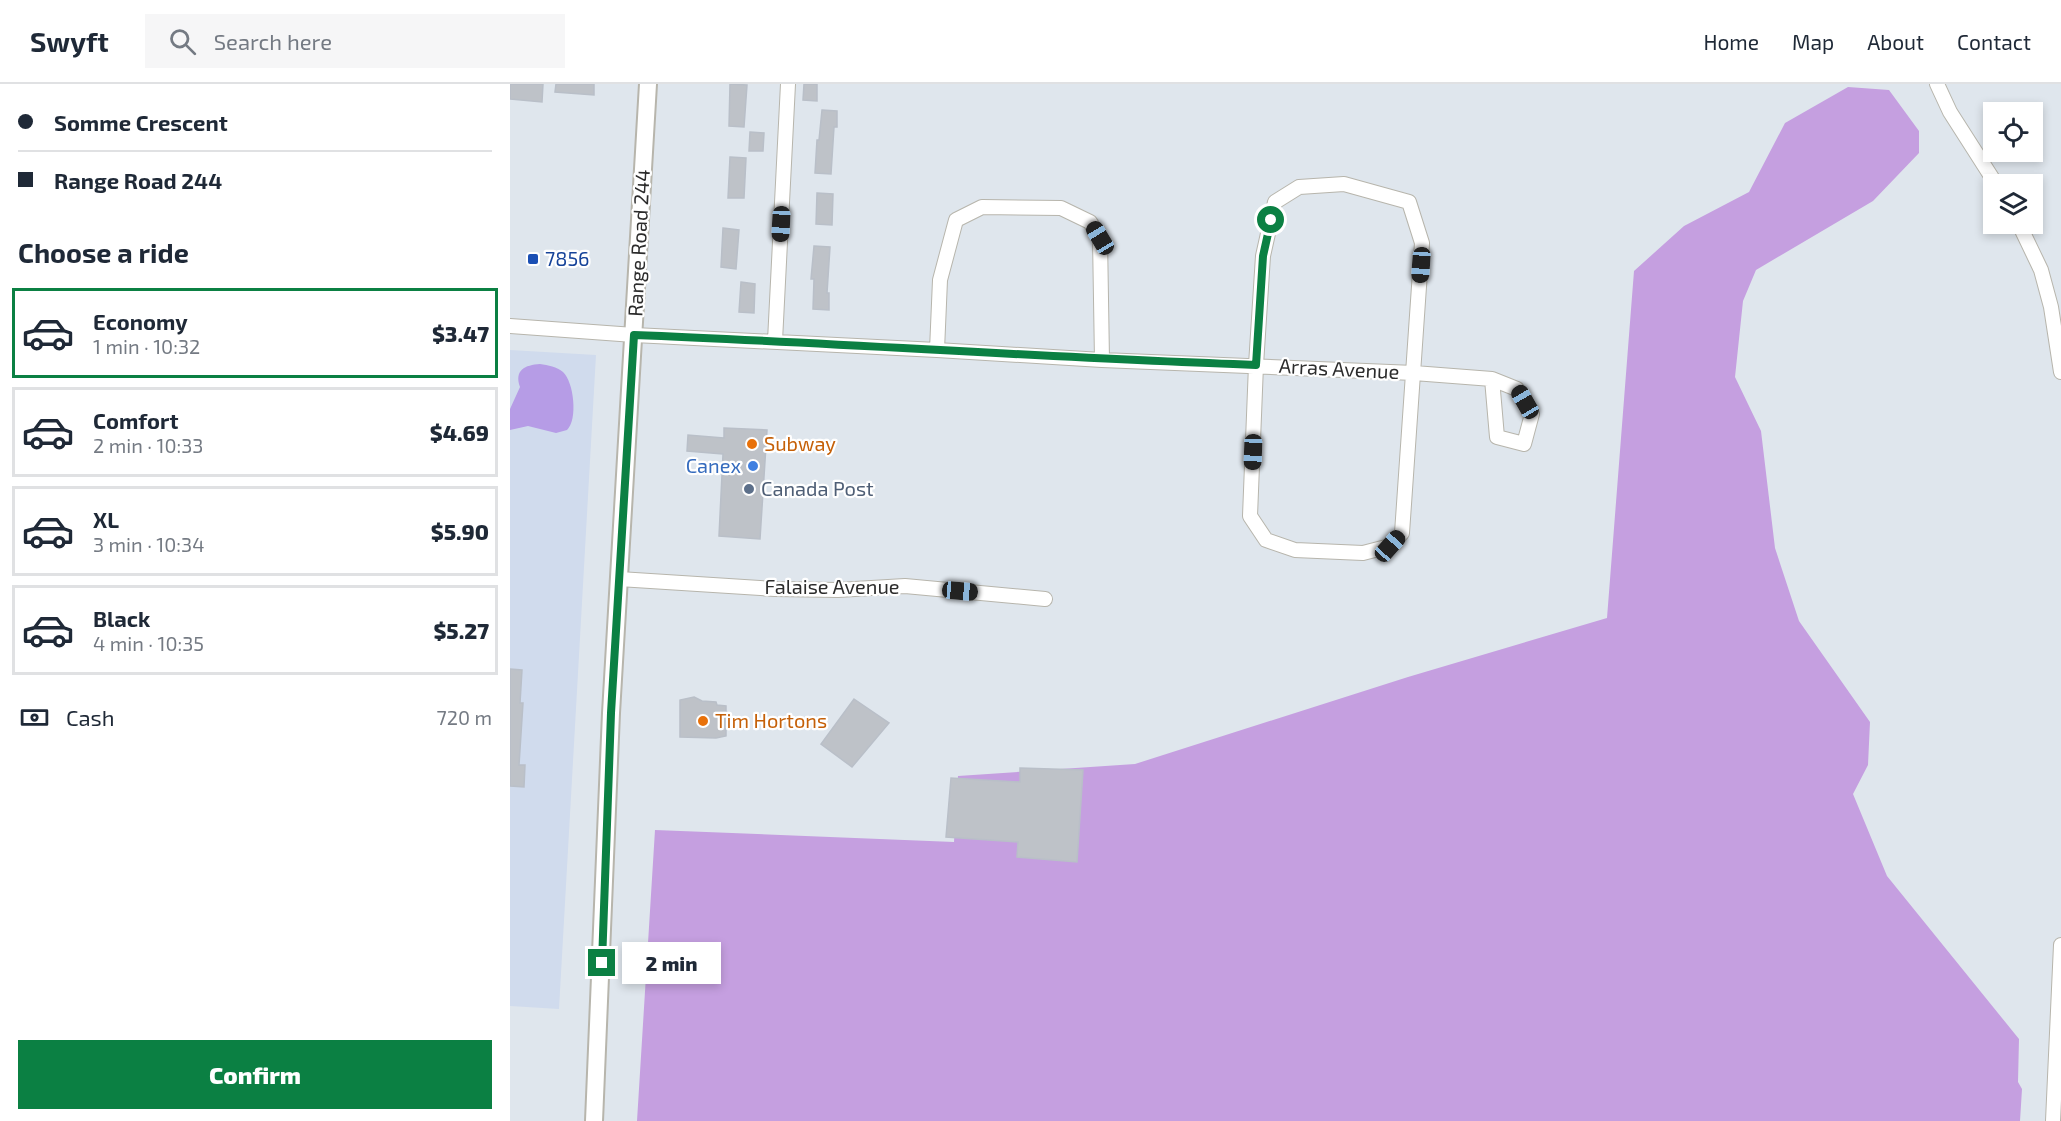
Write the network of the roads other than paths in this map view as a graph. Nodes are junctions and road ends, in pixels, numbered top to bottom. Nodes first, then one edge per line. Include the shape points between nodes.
1 (648, 84) edge
2 (789, 84) edge
3 (1937, 84) edge
4 (1990, 174) edge
5 (2024, 234) edge
6 (510, 326) edge
7 (634, 335) junction
8 (775, 341) junction
9 (936, 350) junction
10 (1102, 360) junction
11 (1256, 365) junction
12 (2061, 372) edge
13 (1414, 373) junction
14 (1492, 379) junction
15 (619, 579) junction
16 (1045, 599) dead end
17 (2061, 945) edge
18 (594, 1121) edge
19 (2053, 1121) edge

1 - 7 street, Range Road 244
2 - 8 street
3 - 4 street
5 - 12 street via 2041,270 2051,307
6 - 7 street, Arras Avenue
7 - 8 street, Arras Avenue
7 - 15 street, Range Road 244
8 - 9 street, Arras Avenue
9 - 10 street, Arras Avenue
9 - 10 street via 940,280 956,220 982,207 1062,208 1090,222 1100,238
10 - 11 street, Arras Avenue
11 - 13 street, Arras Avenue
11 - 13 street via 1263,256 1275,202 1299,187 1344,184 1409,202 1422,243
11 - 13 street via 1250,516 1266,540 1295,550 1363,553 1390,546 1402,533
13 - 14 street, Arras Avenue
14 - 14 street via 1497,437 1524,444 1532,414 1517,389
15 - 16 street, Falaise Avenue via 838,590 905,586
15 - 18 street, Range Road 244
17 - 19 street

